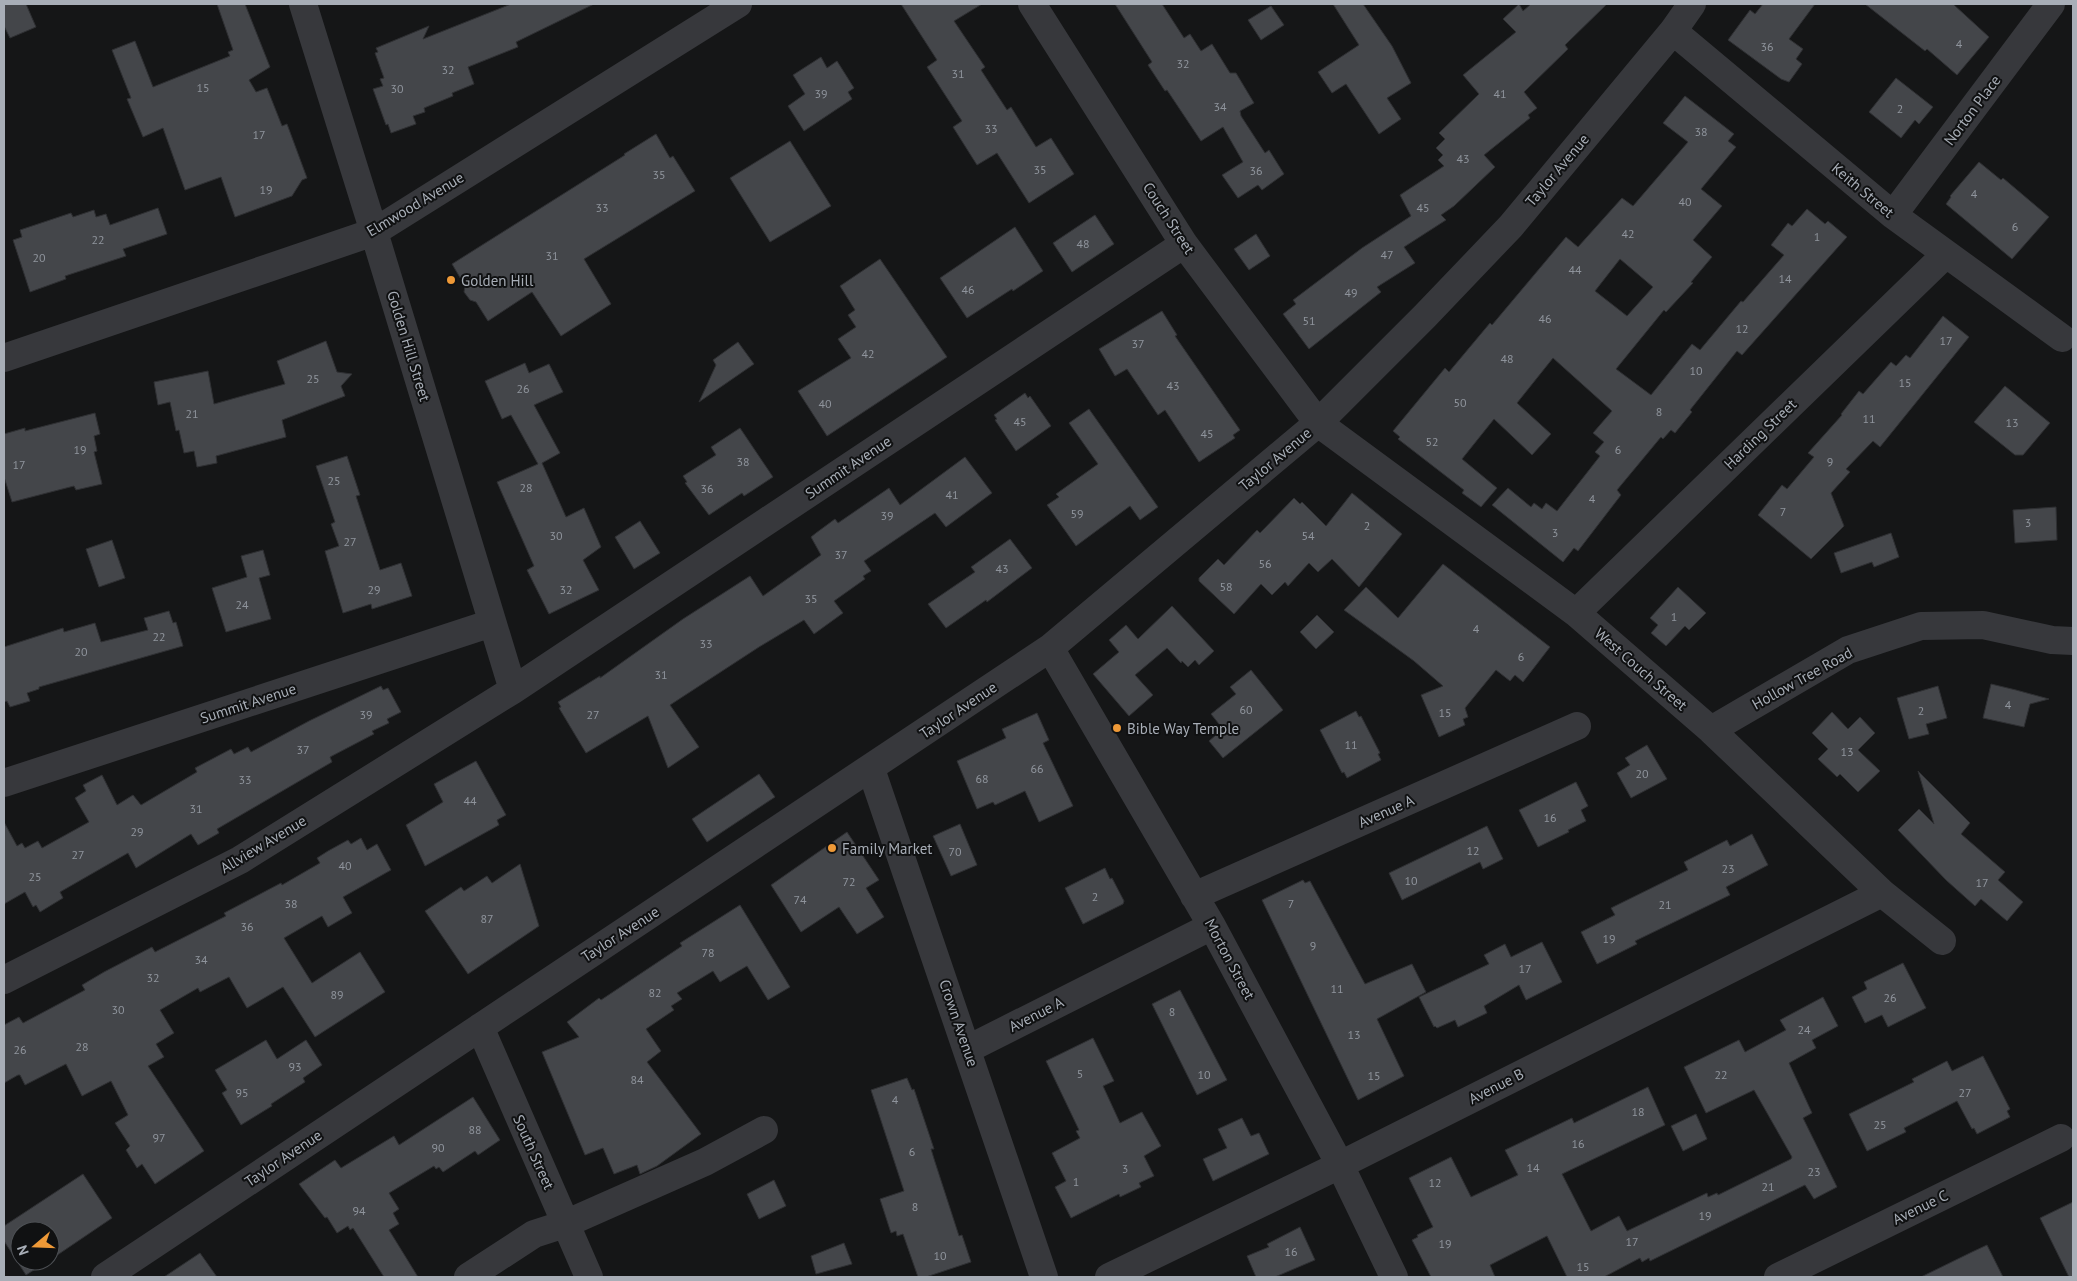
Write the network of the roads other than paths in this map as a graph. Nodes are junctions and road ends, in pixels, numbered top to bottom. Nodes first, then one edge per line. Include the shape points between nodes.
1 (303, 4) edge
2 (738, 4) edge
3 (1032, 4) edge
4 (1692, 4) edge
5 (2051, 4) edge
6 (1673, 31) junction
7 (1893, 216) junction
8 (374, 232) junction
9 (1184, 244) junction
10 (1945, 255) junction
11 (2062, 338) dead end
12 (4, 358) edge
13 (1318, 423) junction
14 (1576, 613) junction
15 (492, 624) junction
16 (2073, 641) edge
17 (1050, 648) junction
18 (512, 690) junction
19 (1577, 726) dead end
20 (1711, 730) junction
21 (871, 769) junction
22 (4, 783) edge
23 (1882, 893) junction
24 (1194, 896) junction
25 (1212, 926) junction
26 (1942, 941) dead end
27 (4, 980) edge
28 (480, 1027) junction
29 (968, 1049) junction
30 (764, 1130) dead end
31 (2061, 1138) dead end
32 (1340, 1164) junction
33 (565, 1224) junction
34 (105, 1277) edge
35 (468, 1277) edge
36 (588, 1277) edge
37 (1044, 1277) edge
38 (1109, 1277) edge
39 (1394, 1277) edge
40 (1778, 1277) edge

1 - 8 street, Golden Hill Street
2 - 8 street, Elmwood Avenue
3 - 9 street, Couch Street
4 - 6 street, Taylor Avenue
5 - 7 street, Norton Place
6 - 7 street, Keith Street
6 - 13 street, Taylor Avenue via 1510,226
7 - 10 street, Keith Street
8 - 12 street, Elmwood Avenue
8 - 15 street, Golden Hill Street
9 - 13 street, Couch Street
9 - 18 street, Summit Avenue
10 - 11 street, Keith Street
10 - 14 street, Harding Street
13 - 14 street, West Couch Street
13 - 17 street, Taylor Avenue
14 - 20 street, West Couch Street
15 - 18 street, Golden Hill Street
15 - 22 street, Summit Avenue
16 - 20 street, Hollow Tree Road via 2052,640 1983,625 1921,626 1848,650
17 - 21 street, Taylor Avenue
17 - 24 street, Morton Street
18 - 27 street, Allview Avenue via 240,860
19 - 24 street, Avenue A
20 - 23 street, West Couch Street
21 - 28 street, Taylor Avenue
21 - 29 street, Crown Avenue
23 - 26 street, West Couch Street
23 - 32 street, Avenue B
24 - 25 street, Morton Street
25 - 29 street, Avenue A
25 - 32 street, Morton Street
28 - 33 street, South Street
28 - 34 street, Taylor Avenue
29 - 37 street, Crown Avenue
30 - 33 street via 705,1162
31 - 40 street, Avenue C
32 - 38 street, Avenue B
32 - 39 street, Morton Street
33 - 35 street via 534,1234
33 - 36 street, South Street

